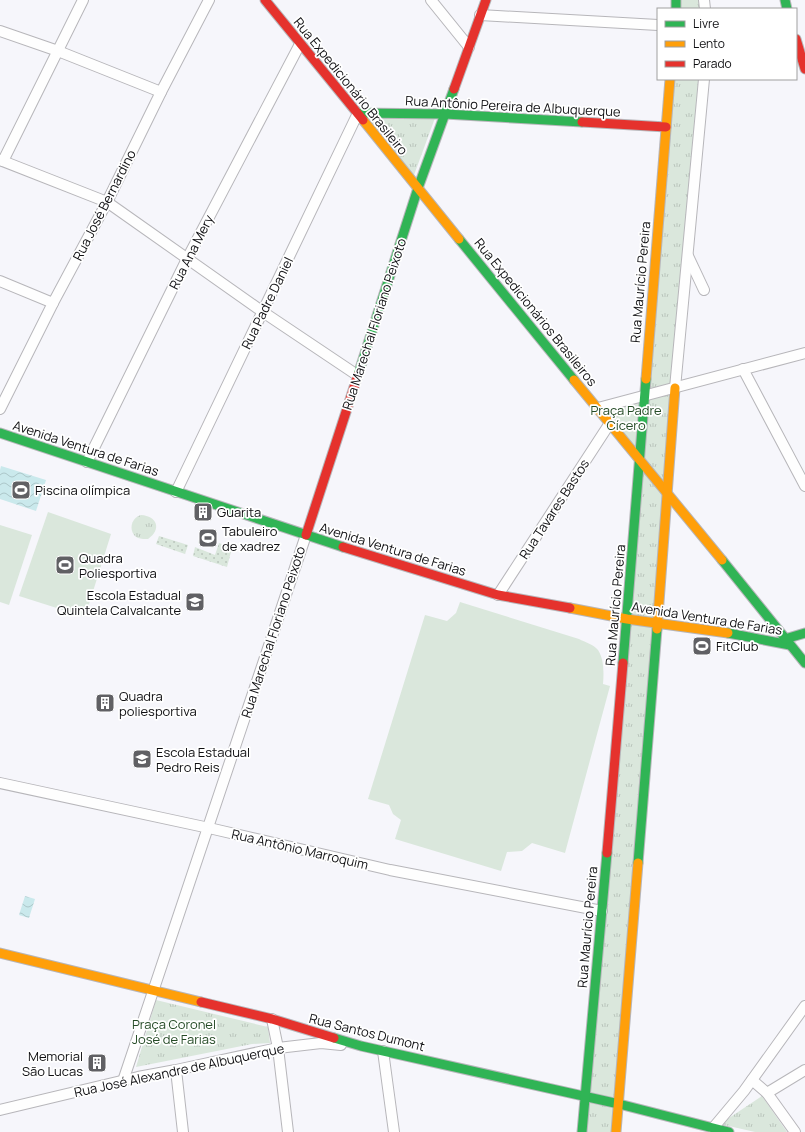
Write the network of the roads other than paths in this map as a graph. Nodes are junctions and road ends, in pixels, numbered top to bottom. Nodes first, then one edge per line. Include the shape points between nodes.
1 (83, 0) edge
2 (209, 0) edge
3 (265, 0) edge
4 (431, 0) edge
5 (486, 0) edge
6 (480, 15) junction
7 (657, 25) edge
8 (0, 31) edge
9 (797, 42) edge
10 (300, 44) junction
11 (469, 47) junction
12 (58, 51) junction
13 (805, 69) edge
14 (670, 80) edge
15 (704, 80) edge
16 (161, 92) junction
17 (358, 113) junction
18 (444, 114) junction
19 (666, 127) junction
20 (2, 160) edge
21 (418, 188) junction
22 (107, 202) junction
23 (688, 254) junction
24 (187, 259) junction
25 (0, 281) edge
26 (704, 290) dead end
27 (53, 303) junction
28 (263, 312) junction
29 (805, 353) edge
30 (743, 369) junction
31 (357, 375) junction
32 (675, 388) junction
33 (644, 396) junction
34 (598, 408) junction
35 (0, 410) edge
36 (610, 423) junction
37 (0, 433) edge
38 (639, 460) junction
39 (87, 462) junction
40 (805, 486) edge
41 (176, 492) junction
42 (667, 492) junction
43 (306, 536) junction
44 (498, 595) junction
45 (627, 619) junction
46 (658, 622) junction
47 (764, 622) junction
48 (805, 633) edge
49 (746, 636) junction
50 (787, 642) junction
51 (805, 663) edge
52 (0, 782) edge
53 (209, 828) junction
54 (602, 911) junction
55 (0, 952) edge
56 (154, 990) junction
57 (805, 1006) edge
58 (272, 1019) junction
59 (360, 1046) junction
60 (278, 1048) junction
61 (384, 1051) junction
62 (176, 1070) junction
63 (805, 1070) edge
64 (752, 1080) junction
65 (124, 1081) junction
66 (767, 1093) junction
67 (585, 1096) junction
68 (619, 1104) junction
69 (0, 1110) edge
70 (713, 1128) junction
71 (183, 1132) edge
72 (288, 1132) edge
73 (394, 1132) edge
74 (582, 1132) edge
75 (616, 1132) edge
76 (729, 1132) edge
77 (795, 1132) edge

1 - 12 street
2 - 16 street, Rua José Bernardino
3 - 10 street, Rua Expedicionário Brasileiro
4 - 11 street
5 - 6 street, Rua Marechal Floriano Peixoto
6 - 7 street
6 - 11 street, Rua Marechal Floriano Peixoto
8 - 12 street
9 - 13 street
10 - 17 street, Rua Expedicionário Brasileiro
10 - 24 street, Rua Ana Mery
11 - 18 street, Rua Marechal Floriano Peixoto
12 - 16 street
12 - 20 street
14 - 19 street, Rua Maurício Pereira
15 - 23 street
16 - 22 street, Rua José Bernardino
17 - 18 street, Rua Antônio Pereira de Albuquerque
17 - 21 street, Rua Expedicionário Brasileiro
17 - 28 street, Rua Padre Daniel
18 - 19 street, Rua Antônio Pereira de Albuquerque
18 - 21 street, Rua Marechal Floriano Peixoto
19 - 33 street, Rua Maurício Pereira
20 - 22 street
21 - 31 street, Rua Marechal Floriano Peixoto
21 - 34 street, Rua Expedicionários Brasileiros
22 - 24 street
22 - 27 street, Rua José Bernardino
23 - 26 street
23 - 32 street
24 - 28 street
24 - 39 street, Rua Ana Mery
25 - 27 street
27 - 35 street, Rua José Bernardino
28 - 31 street
28 - 41 street, Rua Padre Daniel
29 - 30 street
30 - 32 street
30 - 40 street
31 - 43 street, Rua Marechal Floriano Peixoto
32 - 33 street
32 - 42 street
33 - 34 street
33 - 38 street, Rua Maurício Pereira
34 - 36 street, Rua Expedicionários Brasileiros
36 - 38 street, Rua Expedicionários Brasileiros
36 - 44 street, Rua Tavares Bastos
37 - 39 street, Avenida Ventura de Farias
38 - 42 street, Rua Expedicionários Brasileiros
38 - 45 street, Rua Maurício Pereira
39 - 41 street, Avenida Ventura de Farias
41 - 43 street, Avenida Ventura de Farias
42 - 46 street
42 - 47 street, Rua Expedicionários Brasileiros
43 - 44 street, Avenida Ventura de Farias
43 - 53 street, Rua Marechal Floriano Peixoto
44 - 45 street, Avenida Ventura de Farias
45 - 46 street, Avenida Ventura de Farias
45 - 54 street, Rua Maurício Pereira
46 - 49 street, Avenida Ventura de Farias
46 - 68 street
47 - 49 street via 751,635
47 - 50 street, Rua Expedicionários Brasileiros
48 - 50 street
49 - 50 street, Avenida Ventura de Farias
50 - 51 street, Rua Expedicionários Brasileiros
52 - 53 street, Rua Antônio Marroquim
53 - 54 street, Rua Antônio Marroquim via 390,870
53 - 56 street, Rua Marechal Floriano Peixoto
54 - 67 street, Rua Maurício Pereira
55 - 56 street, Rua Santos Dumont
56 - 58 street, Rua Santos Dumont
56 - 65 street, Rua Marechal Floriano Peixoto
57 - 64 street
58 - 59 street, Rua Santos Dumont
58 - 60 street
59 - 60 street, Rua José Alexandre de Albuquerque via 321,1043
59 - 61 street, Rua Santos Dumont
60 - 62 street, Rua José Alexandre de Albuquerque
60 - 72 street
61 - 67 street, Rua Santos Dumont
61 - 73 street
62 - 65 street, Rua José Alexandre de Albuquerque
62 - 71 street
63 - 66 street
64 - 66 street
64 - 70 street
65 - 69 street, Rua José Alexandre de Albuquerque
66 - 77 street
67 - 68 street, Rua Santos Dumont
67 - 74 street, Rua Maurício Pereira
68 - 70 street, Rua Santos Dumont
68 - 75 street
70 - 76 street, Rua Santos Dumont

